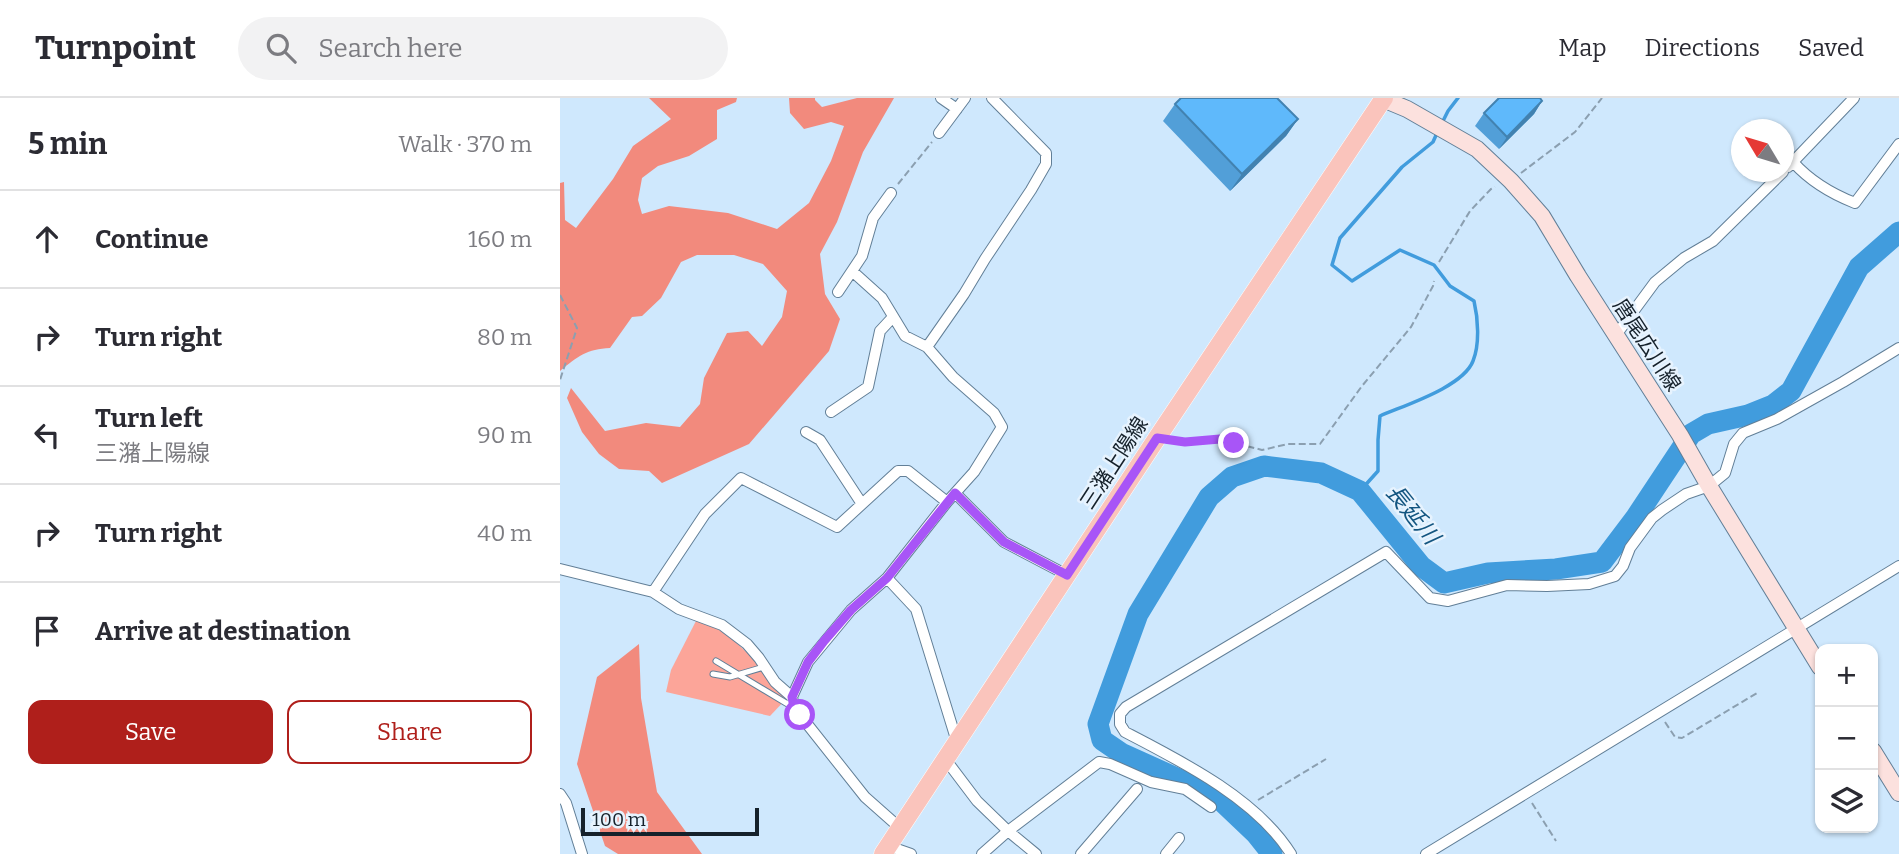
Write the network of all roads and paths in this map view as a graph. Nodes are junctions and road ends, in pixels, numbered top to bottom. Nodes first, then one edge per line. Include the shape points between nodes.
1 (941, 98) edge
2 (965, 98) edge
3 (992, 98) edge
4 (1602, 98) edge
5 (1854, 98) edge
6 (1384, 99) edge
7 (957, 109) junction
8 (939, 133) joint
9 (1899, 144) edge
10 (1794, 161) edge
11 (1794, 163) edge
12 (1511, 181) junction
13 (1772, 182) edge
14 (891, 193) joint
15 (1439, 262) dead end
16 (852, 271) junction
17 (1434, 281) dead end
18 (838, 292) dead end
19 (560, 295) edge
20 (893, 317) junction
21 (1616, 335) junction
22 (927, 347) junction
23 (1899, 348) edge
24 (560, 380) edge
25 (831, 412) dead end
26 (806, 432) dead end
27 (1157, 438) junction
28 (1706, 480) junction
29 (951, 497) junction
30 (862, 505) junction
31 (1899, 566) edge
32 (560, 569) edge
33 (1067, 575) junction
34 (887, 578) junction
35 (653, 592) junction
36 (1796, 628) junction
37 (1815, 659) edge
38 (716, 661) dead end
39 (765, 667) junction
40 (713, 674) dead end
41 (737, 675) junction
42 (1757, 693) dead end
43 (793, 702) junction
44 (1658, 712) junction
45 (957, 742) junction
46 (1326, 759) dead end
47 (1878, 759) edge
48 (946, 760) junction
49 (1137, 789) dead end
50 (1525, 793) junction
51 (1899, 793) edge
52 (560, 794) edge
53 (1211, 807) dead end
54 (1251, 808) junction
55 (900, 828) junction
56 (1008, 831) junction
57 (1179, 838) dead end
58 (1556, 841) dead end
59 (886, 850) edge
60 (582, 854) edge
61 (911, 854) edge
62 (982, 854) edge
63 (1036, 854) edge
64 (1082, 854) edge
65 (1166, 854) edge
66 (1291, 854) edge
67 (1426, 854) edge

1 - 7 street
2 - 7 street
3 - 22 street via 1046,153 1046,164
4 - 12 path via 1575,132
5 - 10 street
6 - 12 main road, 唐尾広川線 via 1477,149
6 - 27 main road, 三潴上陽線
7 - 8 street
8 - 14 path
9 - 11 street via 1856,203 1832,194
12 - 15 path via 1491,189 1470,211
12 - 21 main road, 唐尾広川線 via 1542,216
13 - 21 street via 1713,241 1655,282
14 - 16 street via 873,218 862,256
16 - 18 street
16 - 20 street via 882,298
17 - 27 path via 1411,327 1320,443 1262,450 1220,439 1185,442
19 - 24 path via 577,328
20 - 22 street via 905,336
20 - 25 street via 880,331 868,387
21 - 28 main road, 唐尾広川線
22 - 29 street via 994,413 1002,427 974,472
23 - 28 street via 1777,419 1743,433 1734,444 1725,473
26 - 30 street via 820,440
27 - 33 main road, 三潴上陽線
28 - 36 main road, 唐尾広川線
28 - 54 street via 1652,518 1615,576 1589,584 1507,585 1448,601 1430,598 1386,552 1120,714 1125,732
29 - 30 street via 908,471 898,471
29 - 33 street via 1004,542
29 - 34 street
30 - 35 street via 837,527 741,478 705,514
31 - 36 street
32 - 35 street
33 - 45 main road, 三潴上陽線
34 - 43 street via 851,610 808,662
34 - 45 street via 916,609
35 - 39 street via 679,609 722,625 747,644
36 - 37 main road, 唐尾広川線
36 - 44 street
38 - 41 lane
39 - 41 lane
39 - 43 street
40 - 41 lane
41 - 43 lane
42 - 44 path via 1682,738 1675,737
43 - 55 street via 865,797
44 - 50 street
45 - 48 main road, 三潴上陽線
46 - 54 path
47 - 51 main road
48 - 55 main road, 三潴上陽線
48 - 56 street via 977,801
49 - 64 street
50 - 58 path
50 - 67 street
52 - 60 street
53 - 56 street via 1185,789 1151,782 1099,762
54 - 66 street
55 - 59 main road, 三潴上陽線
56 - 62 street
56 - 63 street
57 - 65 street
59 - 61 street

